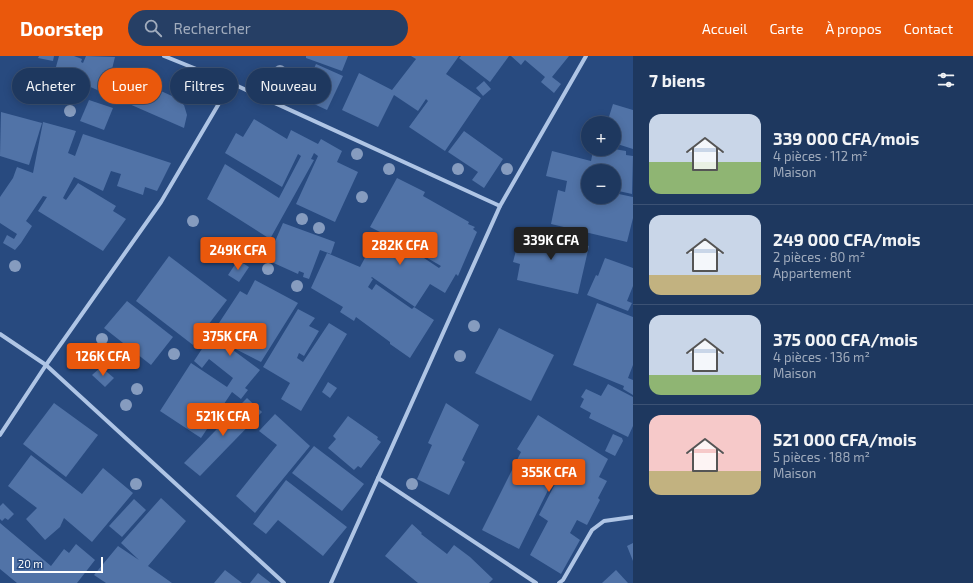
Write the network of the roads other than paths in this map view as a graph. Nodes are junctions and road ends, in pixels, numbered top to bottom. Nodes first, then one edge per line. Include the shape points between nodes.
1 (164, 56) edge
2 (586, 56) edge
3 (194, 68) edge
4 (238, 86) edge
5 (219, 104) edge
6 (500, 206) junction
7 (0, 334) edge
8 (46, 365) junction
9 (0, 435) edge
10 (378, 478) junction
11 (633, 517) edge
12 (284, 583) edge
13 (331, 583) edge
14 (536, 583) edge
15 (559, 583) edge

1 - 3 street
2 - 6 street
4 - 6 street
5 - 8 street via 161,202
6 - 10 street
7 - 8 street
8 - 9 street
8 - 12 street
10 - 13 street
10 - 14 street
11 - 15 street via 604,521 592,530

